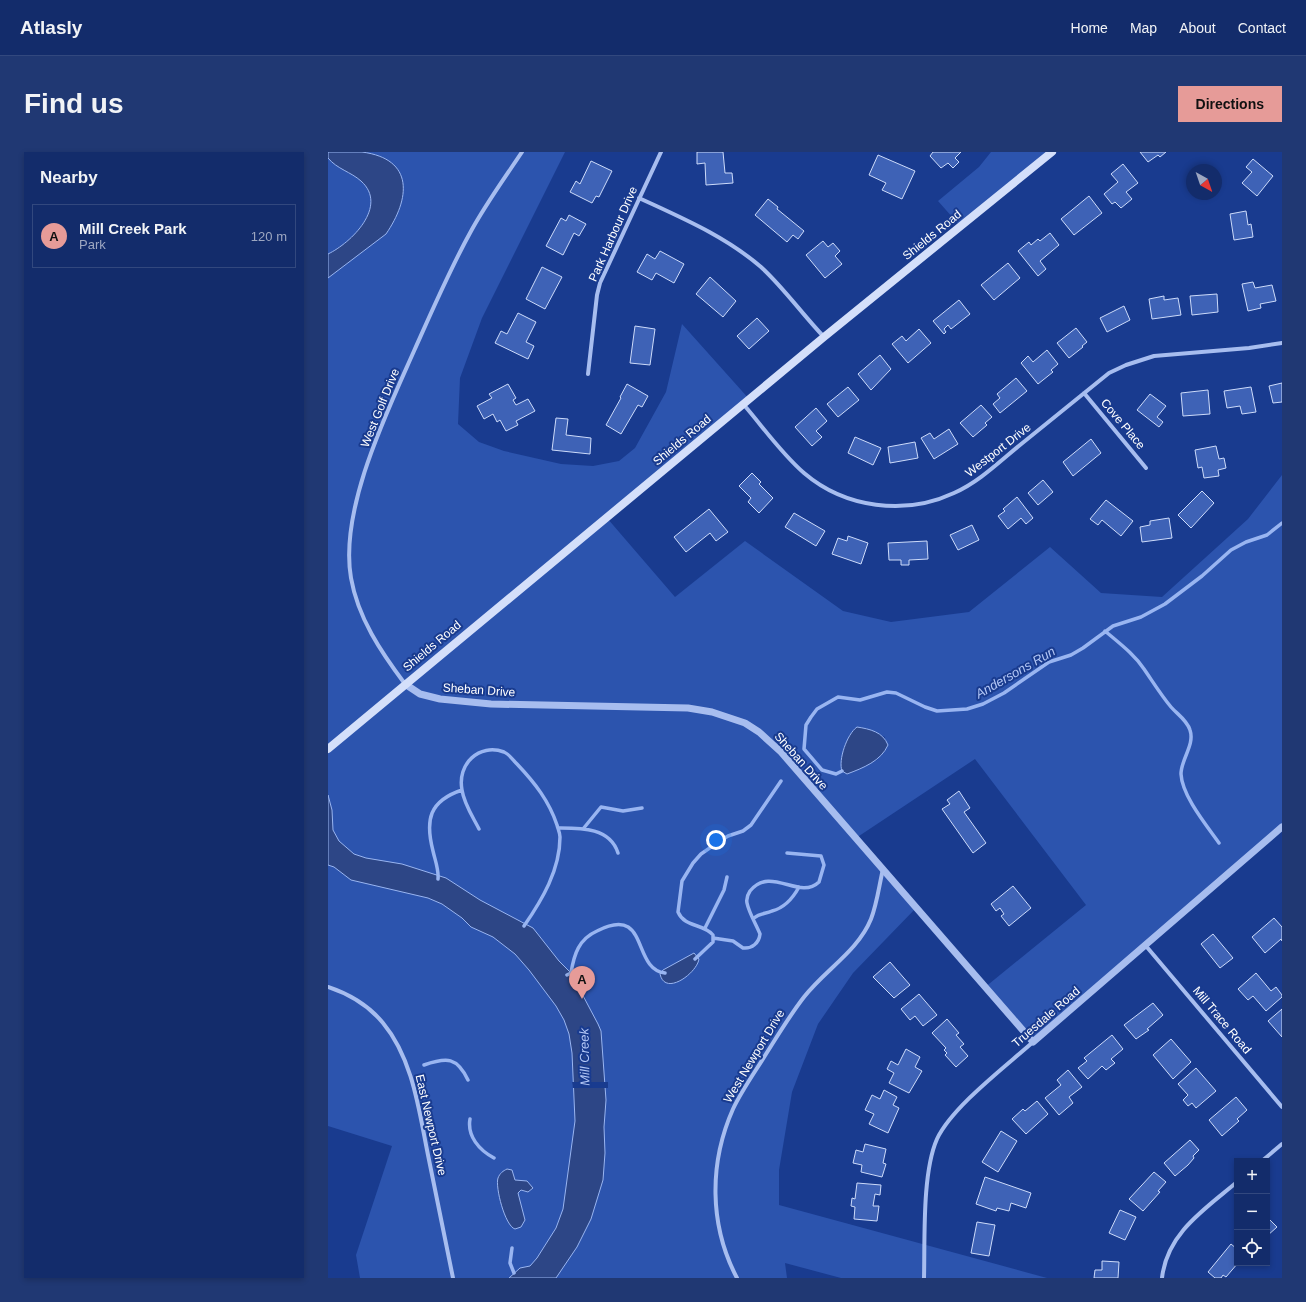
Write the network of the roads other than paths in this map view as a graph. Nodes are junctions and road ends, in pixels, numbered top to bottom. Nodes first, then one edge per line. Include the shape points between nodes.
1 (522, 152) edge
2 (661, 152) edge
3 (1052, 152) edge
4 (639, 198) junction
5 (824, 337) junction
6 (1282, 343) edge
7 (588, 374) dead end
8 (1084, 393) junction
9 (744, 404) junction
10 (1146, 468) dead end
11 (405, 684) junction
12 (328, 749) edge
13 (1282, 827) edge
14 (883, 869) junction
15 (1146, 946) junction
16 (328, 987) edge
17 (1033, 1042) junction
18 (1282, 1107) edge
19 (1282, 1144) edge
20 (1266, 1158) edge
21 (1234, 1185) edge
22 (453, 1278) edge
23 (737, 1278) edge
24 (924, 1278) edge
25 (1162, 1278) edge

1 - 11 street, West Golf Drive via 494,192 448,276 384,421 356,504 350,543 350,563 360,611 375,640
2 - 4 street, Park Harbour Drive
3 - 5 main road, Shields Road
4 - 5 street via 702,228 744,254 778,284
4 - 7 street, Park Harbour Drive via 600,283
5 - 9 main road, Shields Road
6 - 8 street, Westport Drive via 1166,354 1141,359 1109,373
8 - 9 street, Westport Drive via 969,485 937,500 899,506 857,501 817,483 791,460
8 - 10 street, Cove Place
9 - 11 main road, Shields Road
11 - 12 main road, Shields Road
11 - 14 street, Sheban Drive via 420,694 440,699 491,704 688,708 735,718 759,732 781,752
13 - 15 street, Truesdale Road
14 - 17 street, Sheban Drive
14 - 23 street, West Newport Drive via 875,906 865,931 812,987 795,1010 741,1095 728,1122 717,1165 716,1206 722,1240
15 - 17 street, Truesdale Road
15 - 18 street, Mill Trace Road
16 - 22 street, East Newport Drive via 346,994 374,1014 391,1034 401,1054 414,1088
17 - 24 street, Truesdale Road via 962,1106 945,1125 938,1139 930,1162 928,1180
19 - 20 street
21 - 25 street via 1185,1227 1174,1241 1167,1255

